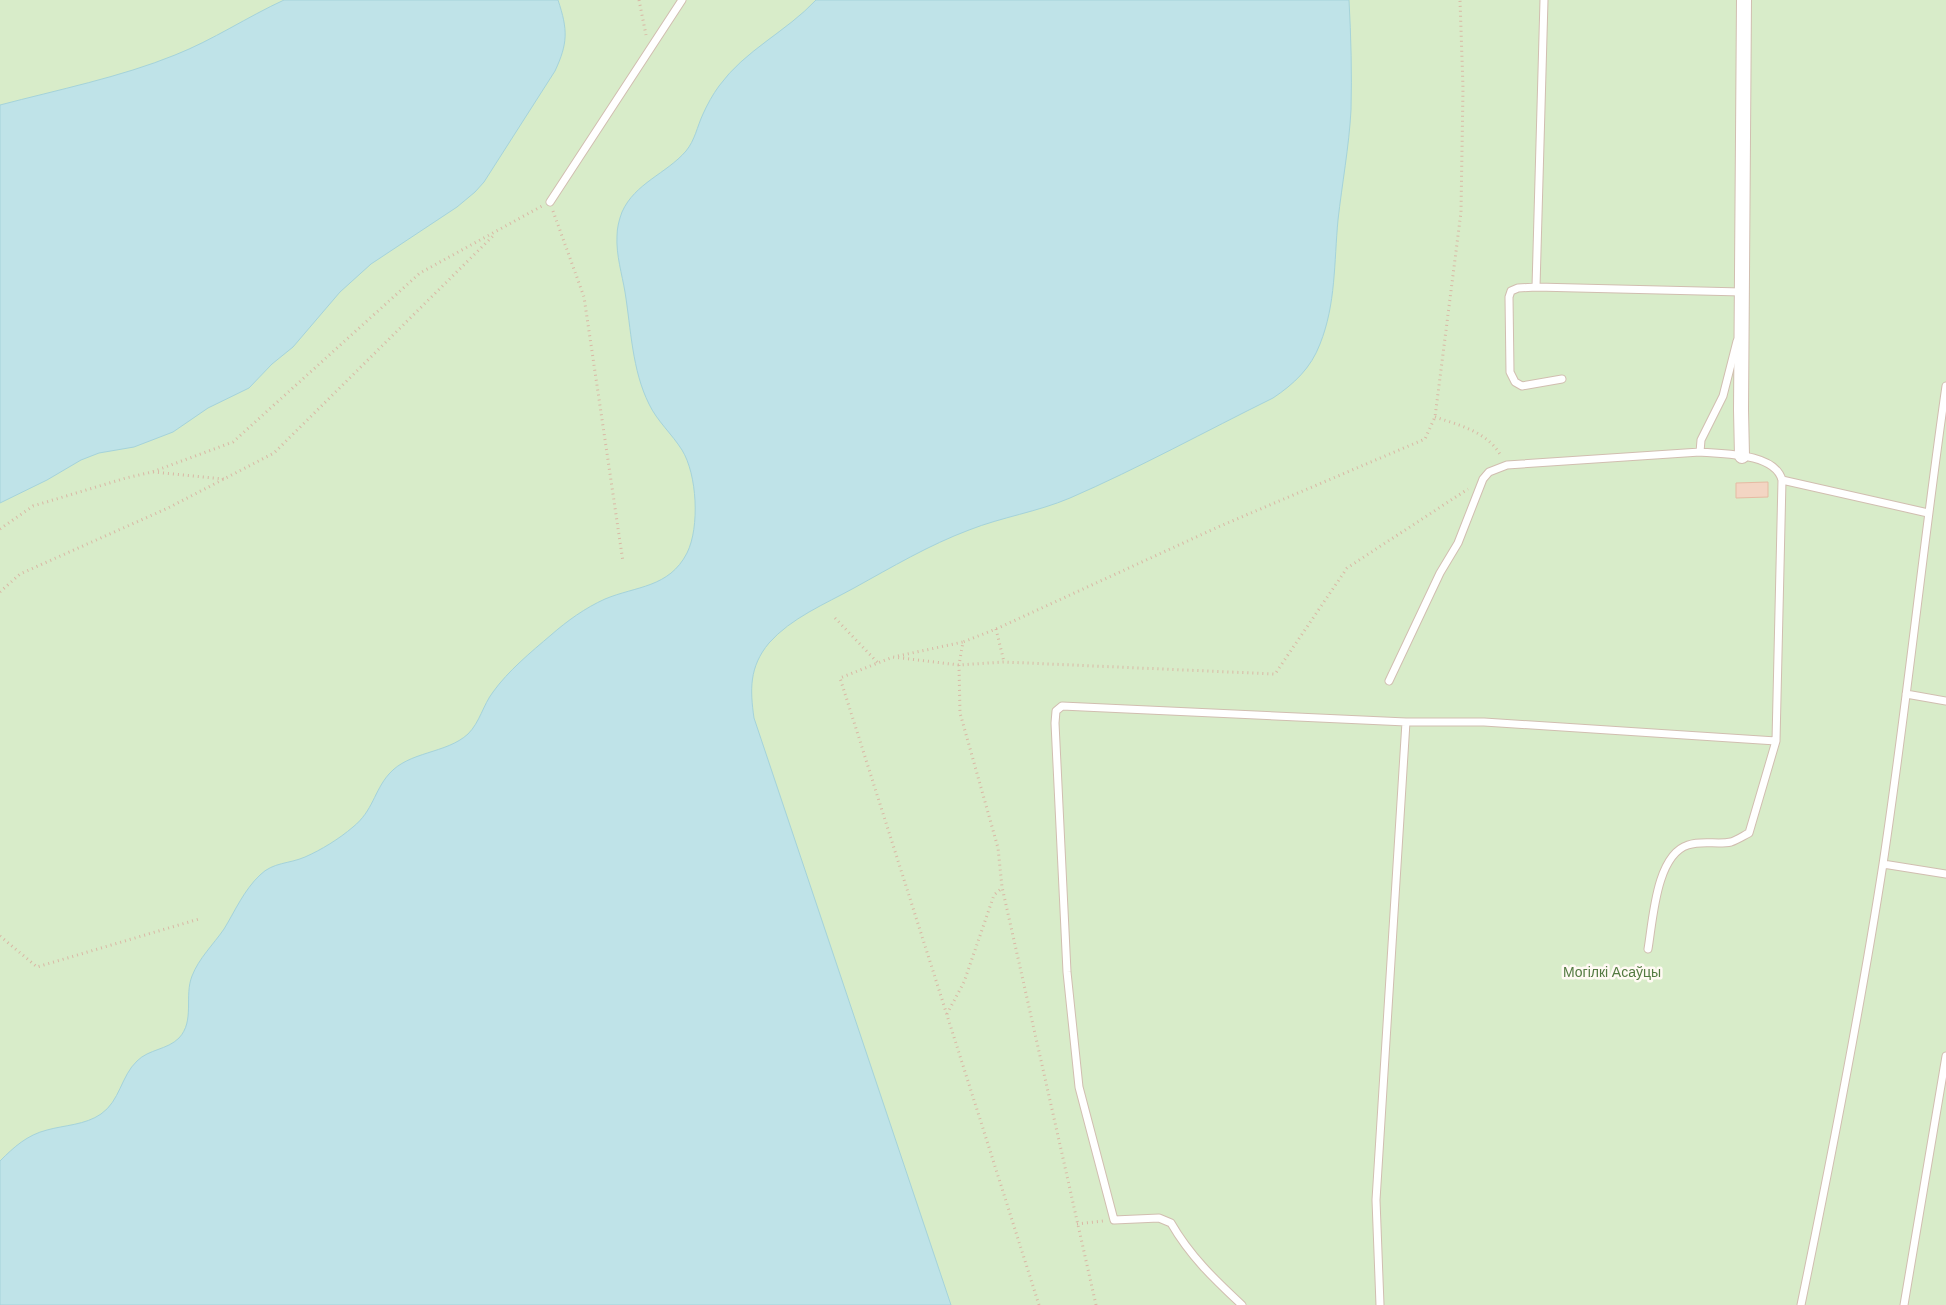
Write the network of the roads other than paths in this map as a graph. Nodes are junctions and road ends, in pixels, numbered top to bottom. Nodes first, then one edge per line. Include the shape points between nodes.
1 (682, 0) edge
2 (1544, 0) edge
3 (1744, 0) edge
4 (550, 202) road end
5 (1536, 287) junction
6 (1742, 292) junction
7 (1741, 322) junction
8 (1562, 380) dead end
9 (1946, 386) edge
10 (1700, 452) junction
11 (1742, 456) junction
12 (1782, 480) junction
13 (1928, 513) junction
14 (1389, 681) dead end
15 (1906, 694) junction
16 (1946, 701) edge
17 (1406, 722) junction
18 (1776, 741) junction
19 (1883, 864) junction
20 (1946, 874) edge
21 (1648, 949) dead end
22 (1946, 1056) edge
23 (1242, 1305) edge
24 (1380, 1305) edge
25 (1801, 1305) edge
26 (1904, 1305) edge

1 - 4 lane
2 - 5 lane
3 - 6 street
5 - 6 lane
5 - 8 lane via 1518,288 1509,297 1510,372 1515,382 1522,386
6 - 7 street
7 - 10 lane via 1723,396 1701,440
7 - 11 street
9 - 13 lane
10 - 11 lane
10 - 14 lane via 1507,465 1489,472 1483,479 1458,543 1440,573
11 - 12 lane via 1760,459 1773,466
12 - 13 lane
12 - 18 lane
13 - 15 lane
15 - 16 lane
15 - 19 lane
17 - 18 lane via 1484,722
17 - 23 lane via 1062,706 1056,711 1067,972 1078,1087 1114,1220 1159,1218 1171,1222 1200,1266
17 - 24 lane via 1376,1200
18 - 21 lane via 1749,833 1731,842 1705,841 1687,845 1671,856 1658,887
19 - 20 lane
19 - 25 lane via 1835,1136
22 - 26 lane

